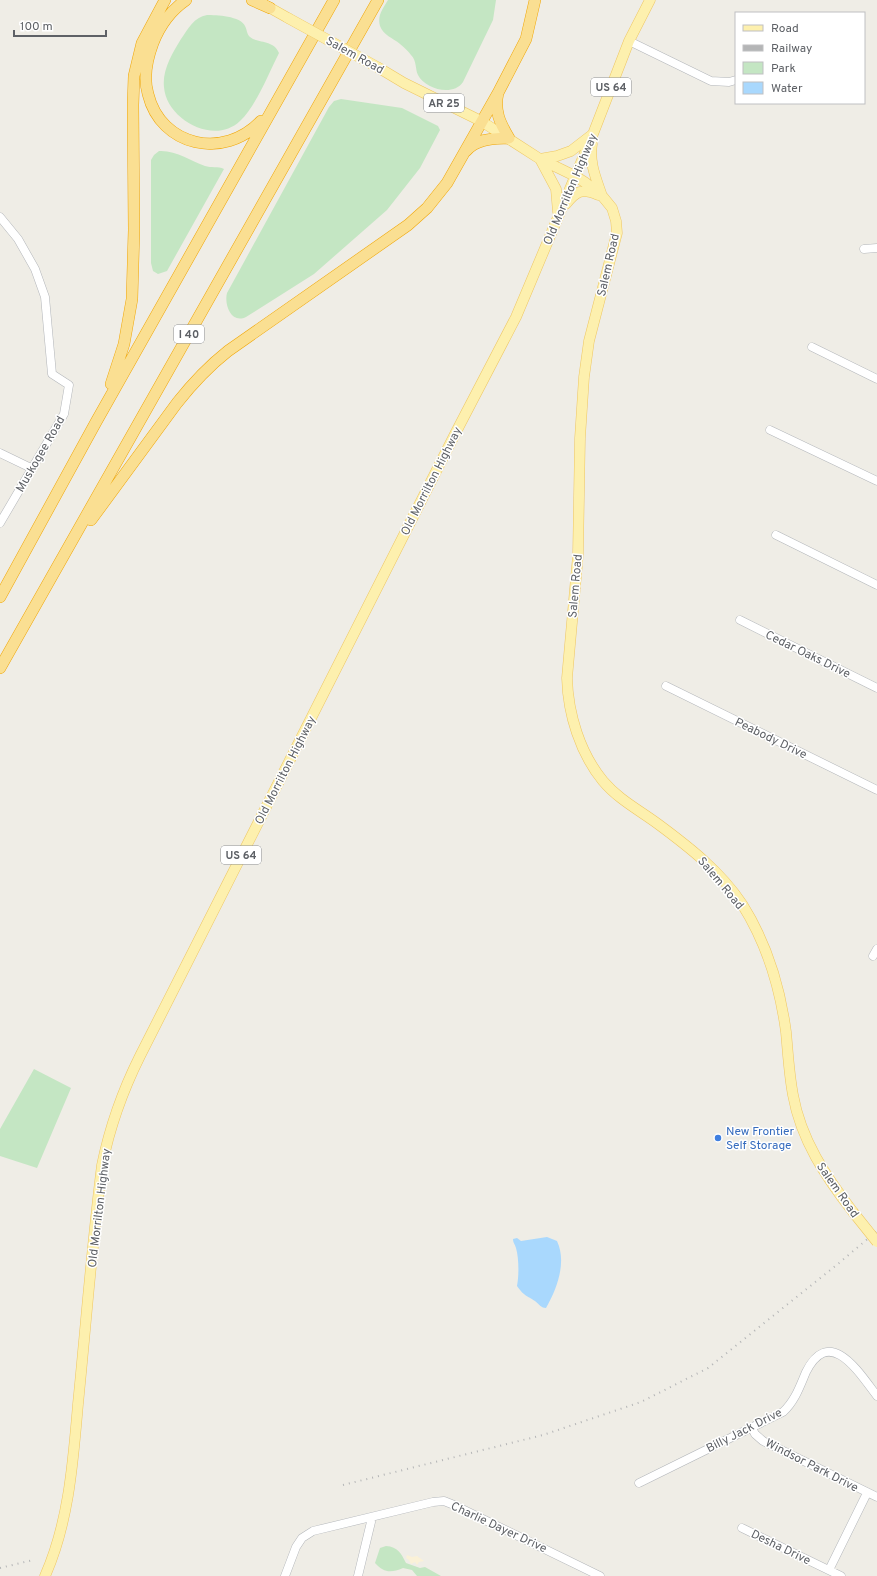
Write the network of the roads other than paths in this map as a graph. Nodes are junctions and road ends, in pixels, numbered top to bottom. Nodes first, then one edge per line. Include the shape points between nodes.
1 (165, 0) edge
2 (186, 0) edge
3 (252, 0) edge
4 (256, 0) edge
5 (334, 0) edge
6 (378, 0) edge
7 (535, 0) edge
8 (650, 0) edge
9 (270, 8) junction
10 (629, 41) junction
11 (735, 80) edge
12 (498, 93) junction
13 (272, 109) junction
14 (481, 121) junction
15 (594, 134) junction
16 (509, 138) junction
17 (540, 159) junction
18 (458, 163) junction
19 (575, 176) junction
20 (603, 197) junction
21 (559, 214) junction
22 (0, 216) edge
23 (877, 248) edge
24 (864, 249) dead end
25 (812, 347) dead end
26 (877, 379) edge
27 (96, 422) junction
28 (770, 430) dead end
29 (0, 453) edge
30 (31, 468) junction
31 (877, 482) edge
32 (0, 523) edge
33 (776, 534) dead end
34 (62, 560) junction
35 (877, 585) edge
36 (0, 597) edge
37 (740, 620) dead end
38 (0, 668) edge
39 (666, 686) dead end
40 (877, 688) edge
41 (877, 790) edge
42 (877, 1242) edge
43 (877, 1396) edge
44 (752, 1428) junction
45 (639, 1483) dead end
46 (867, 1493) junction
47 (877, 1498) edge
48 (370, 1518) junction
49 (742, 1528) dead end
50 (829, 1570) junction
51 (45, 1576) edge
52 (285, 1576) edge
53 (358, 1576) edge
54 (600, 1576) edge
55 (841, 1576) edge

1 - 27 highway via 142,44 134,76 132,305 121,356
2 - 13 highway via 162,23 148,60 147,90 151,104 161,120 173,131 190,140 219,144 247,134
3 - 9 highway
4 - 9 main road, AR 25
5 - 13 highway
6 - 34 highway, I 40
7 - 12 highway via 526,39
8 - 10 main road, Old Morrilton Highway / US 64
9 - 14 main road, Salem Road / AR 25, bridge via 404,83
10 - 11 street via 711,81
10 - 15 main road, Old Morrilton Highway / US 64
12 - 14 highway
12 - 16 highway via 498,116
13 - 27 highway
14 - 16 main road, Salem Road / AR 25
14 - 18 highway
15 - 17 main road via 571,151
15 - 19 main road, Old Morrilton Highway / US 64
15 - 20 main road via 591,161
16 - 17 main road, Salem Road / AR 25
16 - 18 highway via 475,143
17 - 19 main road, Salem Road / AR 25
17 - 21 main road via 556,189
18 - 34 highway via 439,194 419,216 228,350 200,375
19 - 20 main road, Salem Road
19 - 21 main road, Old Morrilton Highway / US 64
20 - 21 main road via 587,191 577,193
20 - 42 main road, Salem Road, bridge via 612,208 616,233 589,341 584,377 578,555 567,678 568,696 576,731 587,757 603,781 617,795 684,843 717,873 752,920 769,960 781,1002 793,1095 806,1137 834,1187
21 - 51 main road, Old Morrilton Highway / US 64 via 516,316 143,1049 118,1105 110,1127 101,1170 70,1485 62,1524
22 - 30 street, Muskogee Road via 18,239 35,269 45,297 52,374 69,385 64,414
23 - 24 street
25 - 26 street
27 - 36 highway
28 - 31 street
29 - 30 street
30 - 32 street, Muskogee Road
33 - 35 street
34 - 38 highway, I 40
37 - 40 street, Cedar Oaks Drive
39 - 41 street, Peabody Drive
43 - 44 street, Billy Jack Drive via 850,1361 844,1356 826,1353 810,1365 788,1407
44 - 45 street, Billy Jack Drive
44 - 46 street, Windsor Park Drive via 763,1441
46 - 47 street, Windsor Park Drive
46 - 50 street
48 - 52 street, Charlie Dayer Drive via 313,1531 302,1538
48 - 53 street
48 - 54 street, Charlie Dayer Drive via 422,1504 444,1502
49 - 50 street, Desha Drive
50 - 55 street, Desha Drive

